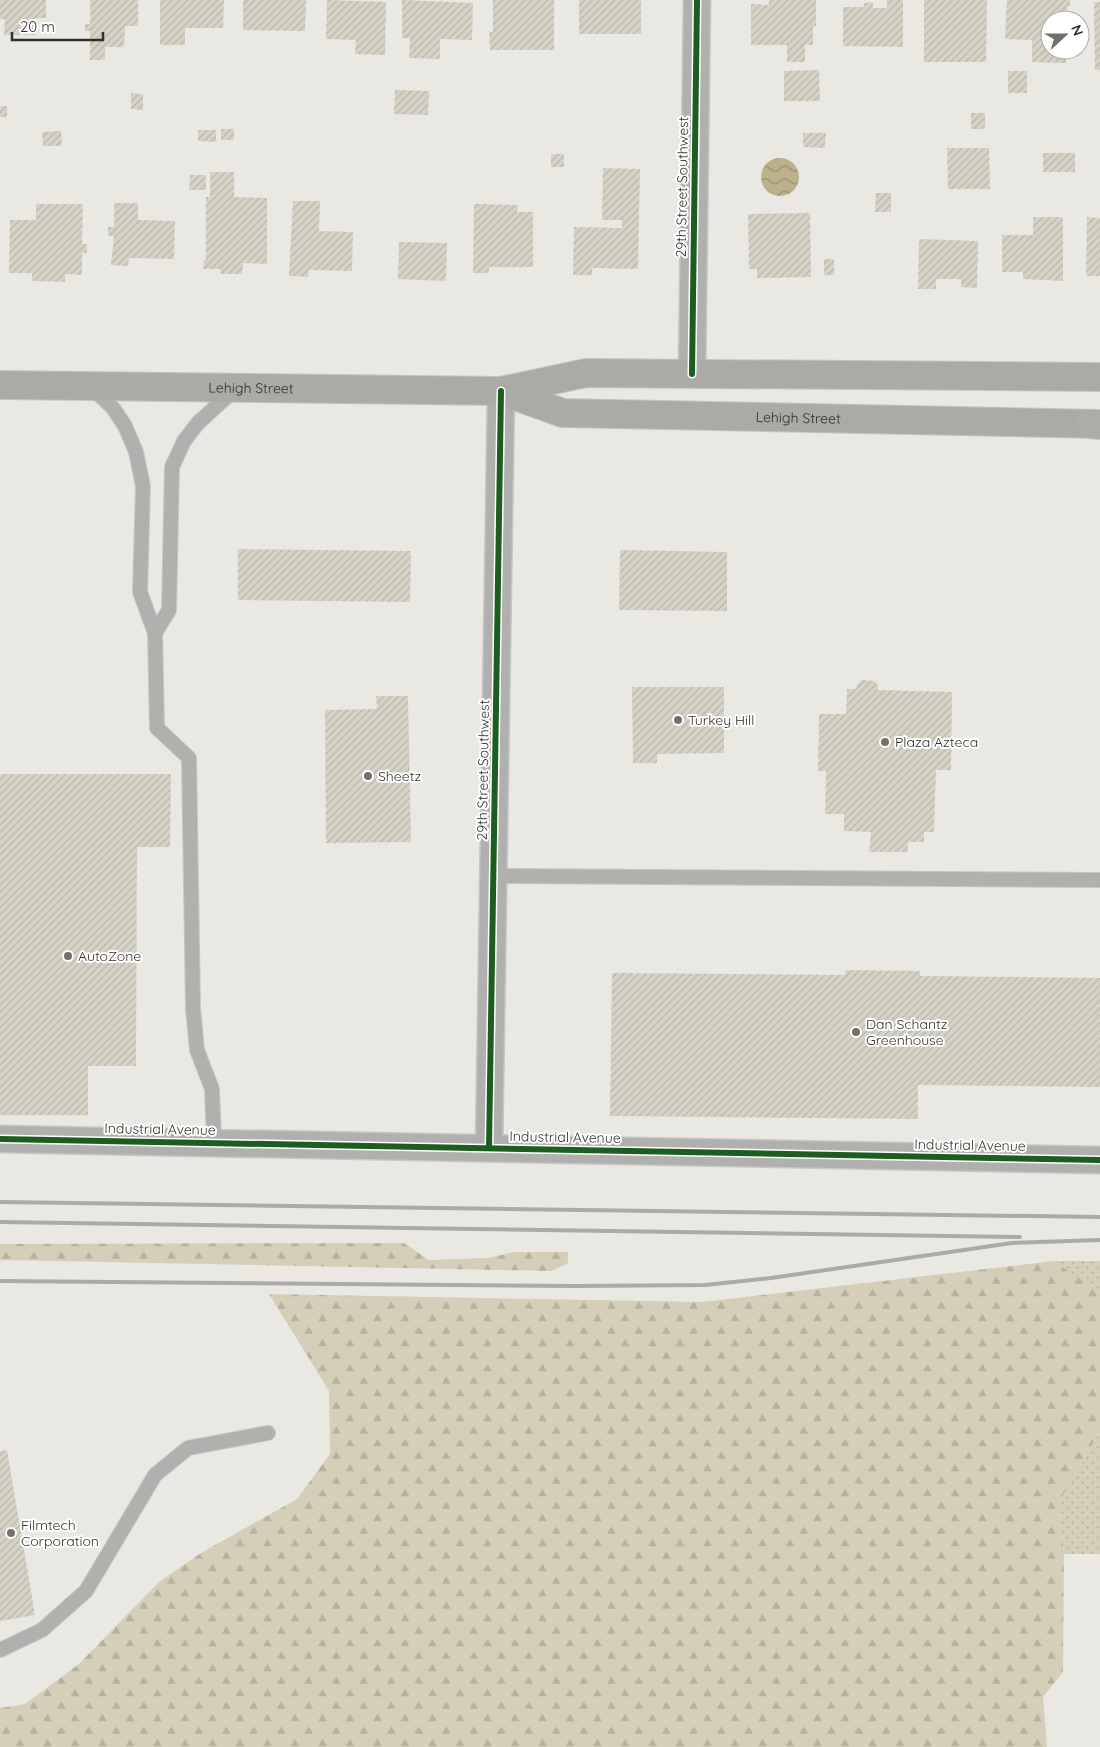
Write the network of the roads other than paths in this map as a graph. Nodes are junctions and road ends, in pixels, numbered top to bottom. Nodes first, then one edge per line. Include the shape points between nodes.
1 (697, 0) edge
2 (692, 374) junction
3 (1100, 376) edge
4 (0, 385) edge
5 (89, 386) junction
6 (238, 387) junction
7 (502, 391) junction
8 (1097, 424) edge
9 (156, 633) junction
10 (494, 876) junction
11 (1100, 880) edge
12 (0, 1138) edge
13 (214, 1142) junction
14 (489, 1148) junction
15 (1100, 1160) edge
16 (268, 1433) dead end
17 (0, 1650) edge

1 - 2 street, 29th Street Southwest
2 - 3 highway, Lehigh Street
2 - 7 highway, Lehigh Street via 586,373
4 - 5 highway, Lehigh Street
5 - 6 highway, Lehigh Street
5 - 9 lane via 125,426 136,452 143,486 140,592
6 - 7 highway, Lehigh Street
6 - 9 lane via 188,435 172,467 169,610
7 - 8 highway, Lehigh Street via 563,413
7 - 10 street, 29th Street Southwest
9 - 13 lane via 157,728 189,758 193,1008 197,1050 212,1089
10 - 11 lane
10 - 14 street, 29th Street Southwest
12 - 13 street, Industrial Avenue
13 - 14 street, Industrial Avenue
14 - 15 street, Industrial Avenue
16 - 17 lane via 188,1448 155,1475 86,1591 42,1630

